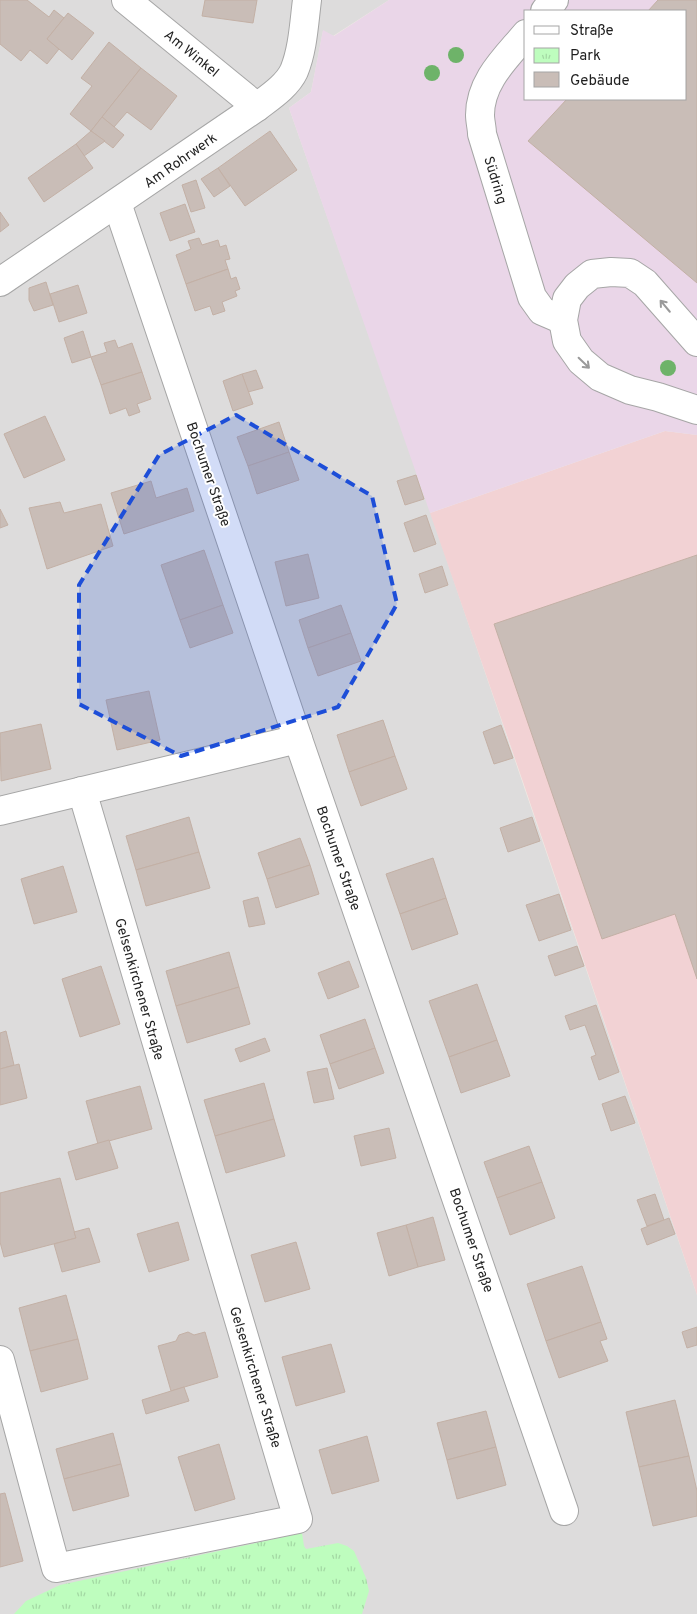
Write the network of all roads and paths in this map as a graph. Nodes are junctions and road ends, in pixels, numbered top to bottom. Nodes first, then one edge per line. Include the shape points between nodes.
1 (126, 0) edge
2 (307, 0) edge
3 (554, 0) edge
4 (546, 10) edge
5 (524, 36) edge
6 (257, 107) junction
7 (117, 203) junction
8 (0, 282) edge
9 (563, 320) junction
10 (697, 342) edge
11 (697, 410) edge
12 (298, 739) junction
13 (82, 792) junction
14 (0, 812) edge
15 (0, 1360) edge
16 (564, 1511) dead end

1 - 6 street, Am Winkel
2 - 6 street, Am Rohrwerk via 294,72
3 - 4 street
5 - 9 street, Südring via 493,73 484,92 480,114 532,297 542,311
6 - 7 street, Am Rohrwerk
7 - 8 street, Am Rohrwerk
7 - 12 street, Bochumer Straße
10 -> 9 street via 645,283 630,273 592,274 567,299
9 -> 11 street via 567,341 581,361 600,377 630,390
12 - 13 street
12 - 16 street, Bochumer Straße
13 - 14 street
13 - 15 street, Gelsenkirchener Straße via 298,1519 56,1568

